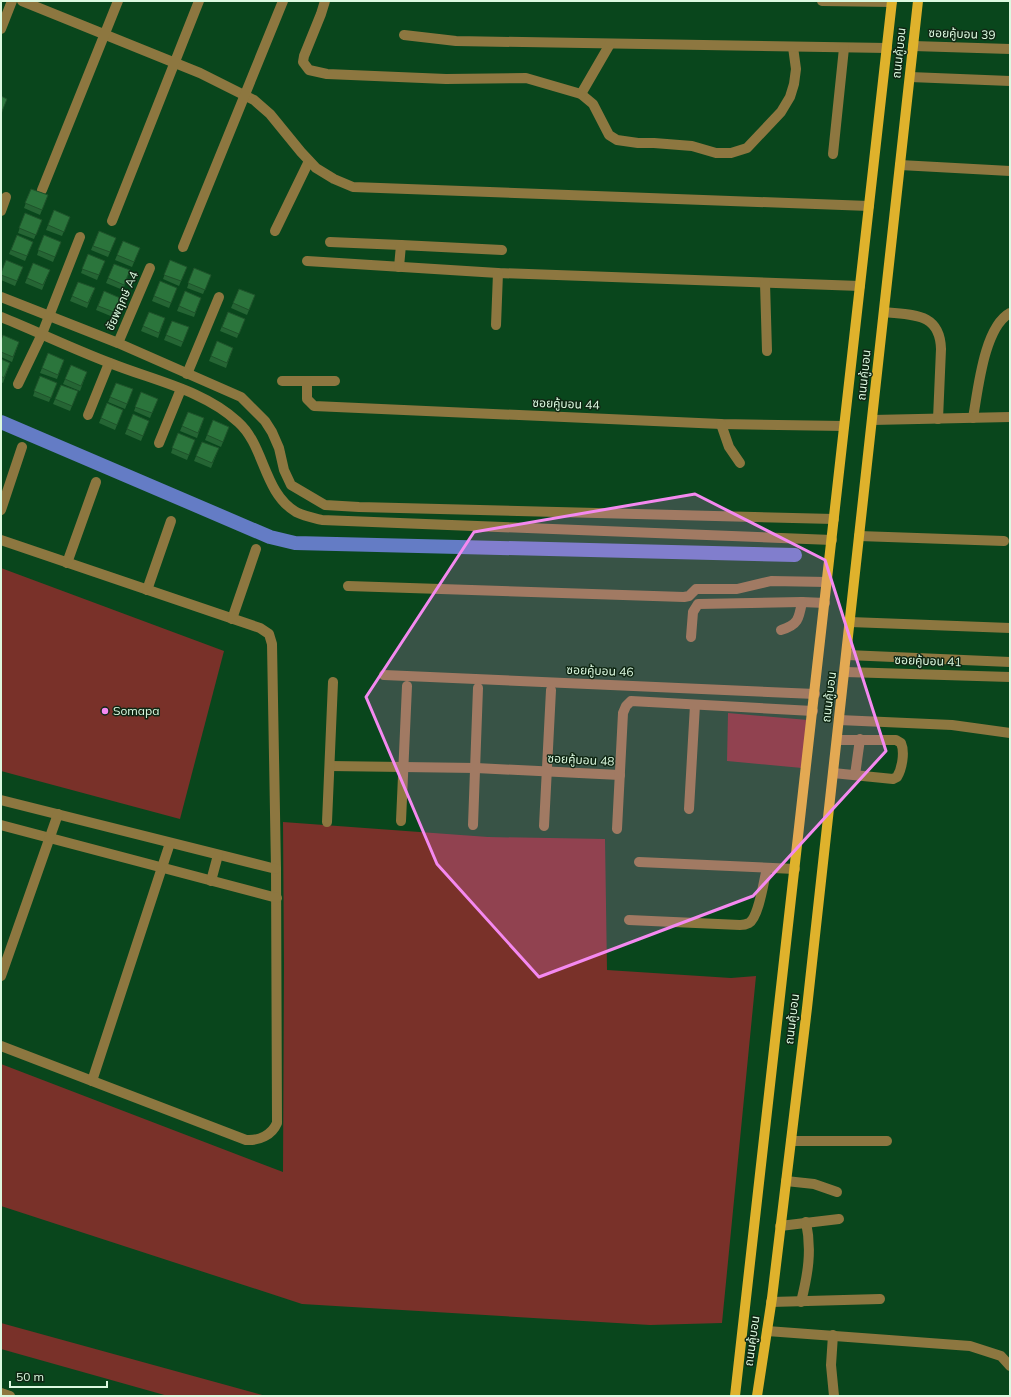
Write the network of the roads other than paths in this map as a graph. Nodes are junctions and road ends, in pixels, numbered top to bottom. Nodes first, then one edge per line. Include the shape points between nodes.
1 (12, 1) edge
2 (22, 1) edge
3 (118, 1) edge
4 (199, 1) edge
5 (283, 1) edge
6 (325, 1) edge
7 (822, 1) edge
8 (918, 1) edge
9 (892, 2) edge
10 (1, 29) edge
11 (105, 35) junction
12 (404, 36) dead end
13 (610, 44) junction
14 (913, 46) junction
15 (793, 47) junction
16 (844, 48) junction
17 (887, 48) junction
18 (1010, 49) edge
19 (174, 63) junction
20 (910, 77) junction
21 (1010, 81) edge
22 (581, 94) junction
23 (245, 95) junction
24 (833, 154) dead end
25 (309, 161) junction
26 (900, 165) junction
27 (1010, 170) edge
28 (42, 190) dead end
29 (6, 197) dead end
30 (869, 206) junction
31 (1, 211) edge
32 (112, 221) dead end
33 (275, 231) dead end
34 (80, 237) dead end
35 (330, 242) dead end
36 (401, 245) junction
37 (183, 247) dead end
38 (502, 250) dead end
39 (307, 261) dead end
40 (399, 267) junction
41 (150, 268) dead end
42 (498, 273) junction
43 (765, 283) junction
44 (860, 286) junction
45 (1, 297) edge
46 (219, 297) dead end
47 (884, 312) junction
48 (1010, 313) edge
49 (1, 317) edge
50 (48, 317) junction
51 (496, 325) dead end
52 (42, 334) junction
53 (118, 343) junction
54 (767, 351) dead end
55 (110, 363) junction
56 (187, 374) junction
57 (282, 381) dead end
58 (307, 381) junction
59 (335, 381) dead end
60 (18, 384) dead end
61 (181, 389) junction
62 (88, 415) dead end
63 (1010, 417) edge
64 (973, 418) junction
65 (938, 419) junction
66 (872, 420) junction
67 (721, 424) junction
68 (844, 426) junction
69 (159, 443) dead end
70 (22, 447) dead end
71 (740, 463) dead end
72 (96, 482) dead end
73 (325, 505) junction
74 (1, 510) edge
75 (834, 519) junction
76 (322, 520) junction
77 (171, 521) dead end
78 (859, 536) junction
79 (1, 540) edge
80 (832, 540) junction
81 (1004, 541) dead end
82 (256, 548) dead end
83 (67, 563) junction
84 (827, 582) junction
85 (348, 586) dead end
86 (147, 590) junction
87 (802, 602) junction
88 (825, 603) junction
89 (232, 619) junction
90 (850, 622) junction
91 (1010, 628) edge
92 (781, 630) dead end
93 (691, 637) dead end
94 (846, 655) junction
95 (1010, 662) edge
96 (845, 672) junction
97 (384, 675) dead end
98 (1010, 676) edge
99 (333, 682) dead end
100 (407, 686) dead end
101 (478, 688) dead end
102 (551, 690) dead end
103 (814, 694) junction
104 (695, 705) junction
105 (813, 711) junction
106 (839, 720) junction
107 (1010, 733) edge
108 (860, 739) junction
109 (836, 740) junction
110 (330, 766) junction
111 (403, 766) junction
112 (476, 768) junction
113 (547, 771) junction
114 (833, 773) junction
115 (620, 775) junction
116 (855, 775) junction
117 (1, 800) edge
118 (689, 809) dead end
119 (58, 814) junction
120 (401, 821) dead end
121 (327, 822) dead end
122 (1, 825) edge
123 (473, 825) dead end
124 (544, 826) dead end
125 (617, 829) dead end
126 (50, 838) junction
127 (170, 843) junction
128 (218, 855) junction
129 (639, 862) dead end
130 (162, 868) junction
131 (767, 868) junction
132 (276, 869) junction
133 (795, 869) junction
134 (211, 882) junction
135 (277, 898) junction
136 (629, 920) dead end
137 (1, 976) edge
138 (1, 1046) edge
139 (92, 1081) junction
140 (791, 1141) junction
141 (887, 1141) dead end
142 (786, 1181) junction
143 (837, 1192) dead end
144 (839, 1219) dead end
145 (806, 1222) junction
146 (780, 1226) junction
147 (880, 1299) dead end
148 (771, 1302) junction
149 (801, 1302) junction
150 (767, 1330) junction
151 (833, 1335) junction
152 (1010, 1366) edge
153 (1, 1393) edge
154 (10, 1396) edge
155 (735, 1396) edge
156 (757, 1396) edge
157 (834, 1396) edge

1 - 10 street
2 - 11 street
3 - 11 street
4 - 19 street
5 - 23 street
6 - 22 street via 303,62 309,70 316,73 446,80 526,78
7 - 9 street
8 - 14 main road, ถนนคู้บอน
9 - 17 main road, ถนนคู้บอน
11 - 19 street
11 - 28 street
12 - 13 street via 456,41
13 - 15 street
13 - 22 street
14 - 18 street, ซอยคู้บอน 39
14 - 20 main road, ถนนคู้บอน
15 - 16 street
15 - 22 street via 796,70 790,97 747,148 731,153 716,153 692,146 617,140 609,135 593,104
16 - 17 street
16 - 24 street
17 - 30 main road, ถนนคู้บอน
19 - 23 street
19 - 32 street
20 - 21 street
20 - 26 main road, ถนนคู้บอน
23 - 25 street via 270,114
23 - 37 street
25 - 30 street via 334,179 353,187
25 - 33 street
26 - 27 street
26 - 47 main road, ถนนคู้บอน
29 - 31 street
30 - 44 main road, ถนนคู้บอน
34 - 50 street
35 - 36 street
36 - 38 street
36 - 40 street
39 - 40 street
40 - 42 street
41 - 53 street, ชัยพฤกษ์ A4
42 - 43 street
42 - 51 street
43 - 44 street
43 - 54 street
44 - 68 main road, ถนนคู้บอน
45 - 50 street
46 - 56 street
47 - 65 street via 923,317 931,321 936,328 941,338
47 - 66 main road, ถนนคู้บอน
48 - 64 street via 1004,316 994,330 987,350
49 - 52 street
50 - 52 street
50 - 53 street
52 - 55 street
52 - 60 street
53 - 56 street
55 - 61 street
55 - 62 street
56 - 73 street via 241,397 252,407 272,432 291,485
57 - 58 street
58 - 59 street
58 - 67 street, ซอยคู้บอน 44 via 307,399 314,406
61 - 69 street
61 - 76 street via 230,414 246,428 282,499 298,512
63 - 64 street
64 - 65 street
65 - 66 street
66 - 78 main road, ถนนคู้บอน
67 - 68 street, ซอยคู้บอน 44
67 - 71 street via 729,447
68 - 75 main road, ถนนคู้บอน
70 - 74 street
72 - 83 street
73 - 75 street
73 - 76 street
75 - 80 main road, ถนนคู้บอน
76 - 80 street
77 - 86 street
78 - 81 street
78 - 90 main road, ถนนคู้บอน
79 - 83 street
80 - 84 main road, ถนนคู้บอน
82 - 89 street
83 - 86 street
84 - 85 street via 771,581 737,589 696,589 684,597
84 - 88 main road, ถนนคู้บอน
86 - 89 street
87 - 88 street
87 - 92 street via 794,626
87 - 93 street via 698,604 693,612
88 - 103 main road, ถนนคู้บอน
89 - 132 street via 263,629 270,634 272,641
90 - 91 street
90 - 94 main road, ถนนคู้บอน
94 - 95 street, ซอยคู้บอน 41
94 - 96 main road, ถนนคู้บอน
96 - 98 street, ซอยคู้บอน 41
96 - 106 main road, ถนนคู้บอน
97 - 103 street, ซอยคู้บอน 46
99 - 110 street
100 - 111 street
101 - 112 street
102 - 113 street
103 - 105 main road, ถนนคู้บอน
104 - 105 street, ซอยคู้บอน 48
104 - 115 street, ซอยคู้บอน 48 via 631,701 628,703 623,713
104 - 118 street
105 - 133 main road, ถนนคู้บอน
106 - 107 street via 952,725
106 - 109 main road, ถนนคู้บอน
108 - 109 street
108 - 116 street
108 - 116 street via 896,740 901,743 902,754 897,777 885,779
109 - 114 main road, ถนนคู้บอน
110 - 111 street, ซอยคู้บอน 48
110 - 121 street
111 - 112 street, ซอยคู้บอน 48
111 - 120 street
112 - 113 street, ซอยคู้บอน 48
112 - 123 street
113 - 115 street, ซอยคู้บอน 48
113 - 124 street
114 - 116 street
114 - 140 main road, ถนนคู้บอน
115 - 125 street
117 - 119 street
119 - 126 street
119 - 127 street
122 - 126 street
126 - 130 street
126 - 137 street
127 - 128 street
127 - 130 street
128 - 132 street
128 - 134 street
129 - 131 street
130 - 134 street
130 - 139 street
131 - 133 street
131 - 136 street via 757,911 749,923 740,925
132 - 135 street
133 - 155 main road, ถนนคู้บอน
134 - 135 street
135 - 139 street via 277,1123 272,1131 259,1139 246,1140
138 - 139 street
140 - 141 street
140 - 142 main road, ถนนคู้บอน
142 - 143 street via 814,1184
142 - 146 main road, ถนนคู้บอน
144 - 145 street
145 - 146 street
145 - 149 street via 810,1240 810,1259
146 - 148 main road, ถนนคู้บอน
147 - 149 street
148 - 149 street
148 - 150 main road, ถนนคู้บอน
150 - 151 street
150 - 156 main road, ถนนคู้บอน
151 - 152 street via 970,1346 1001,1356
151 - 157 street via 831,1365
153 - 154 street

